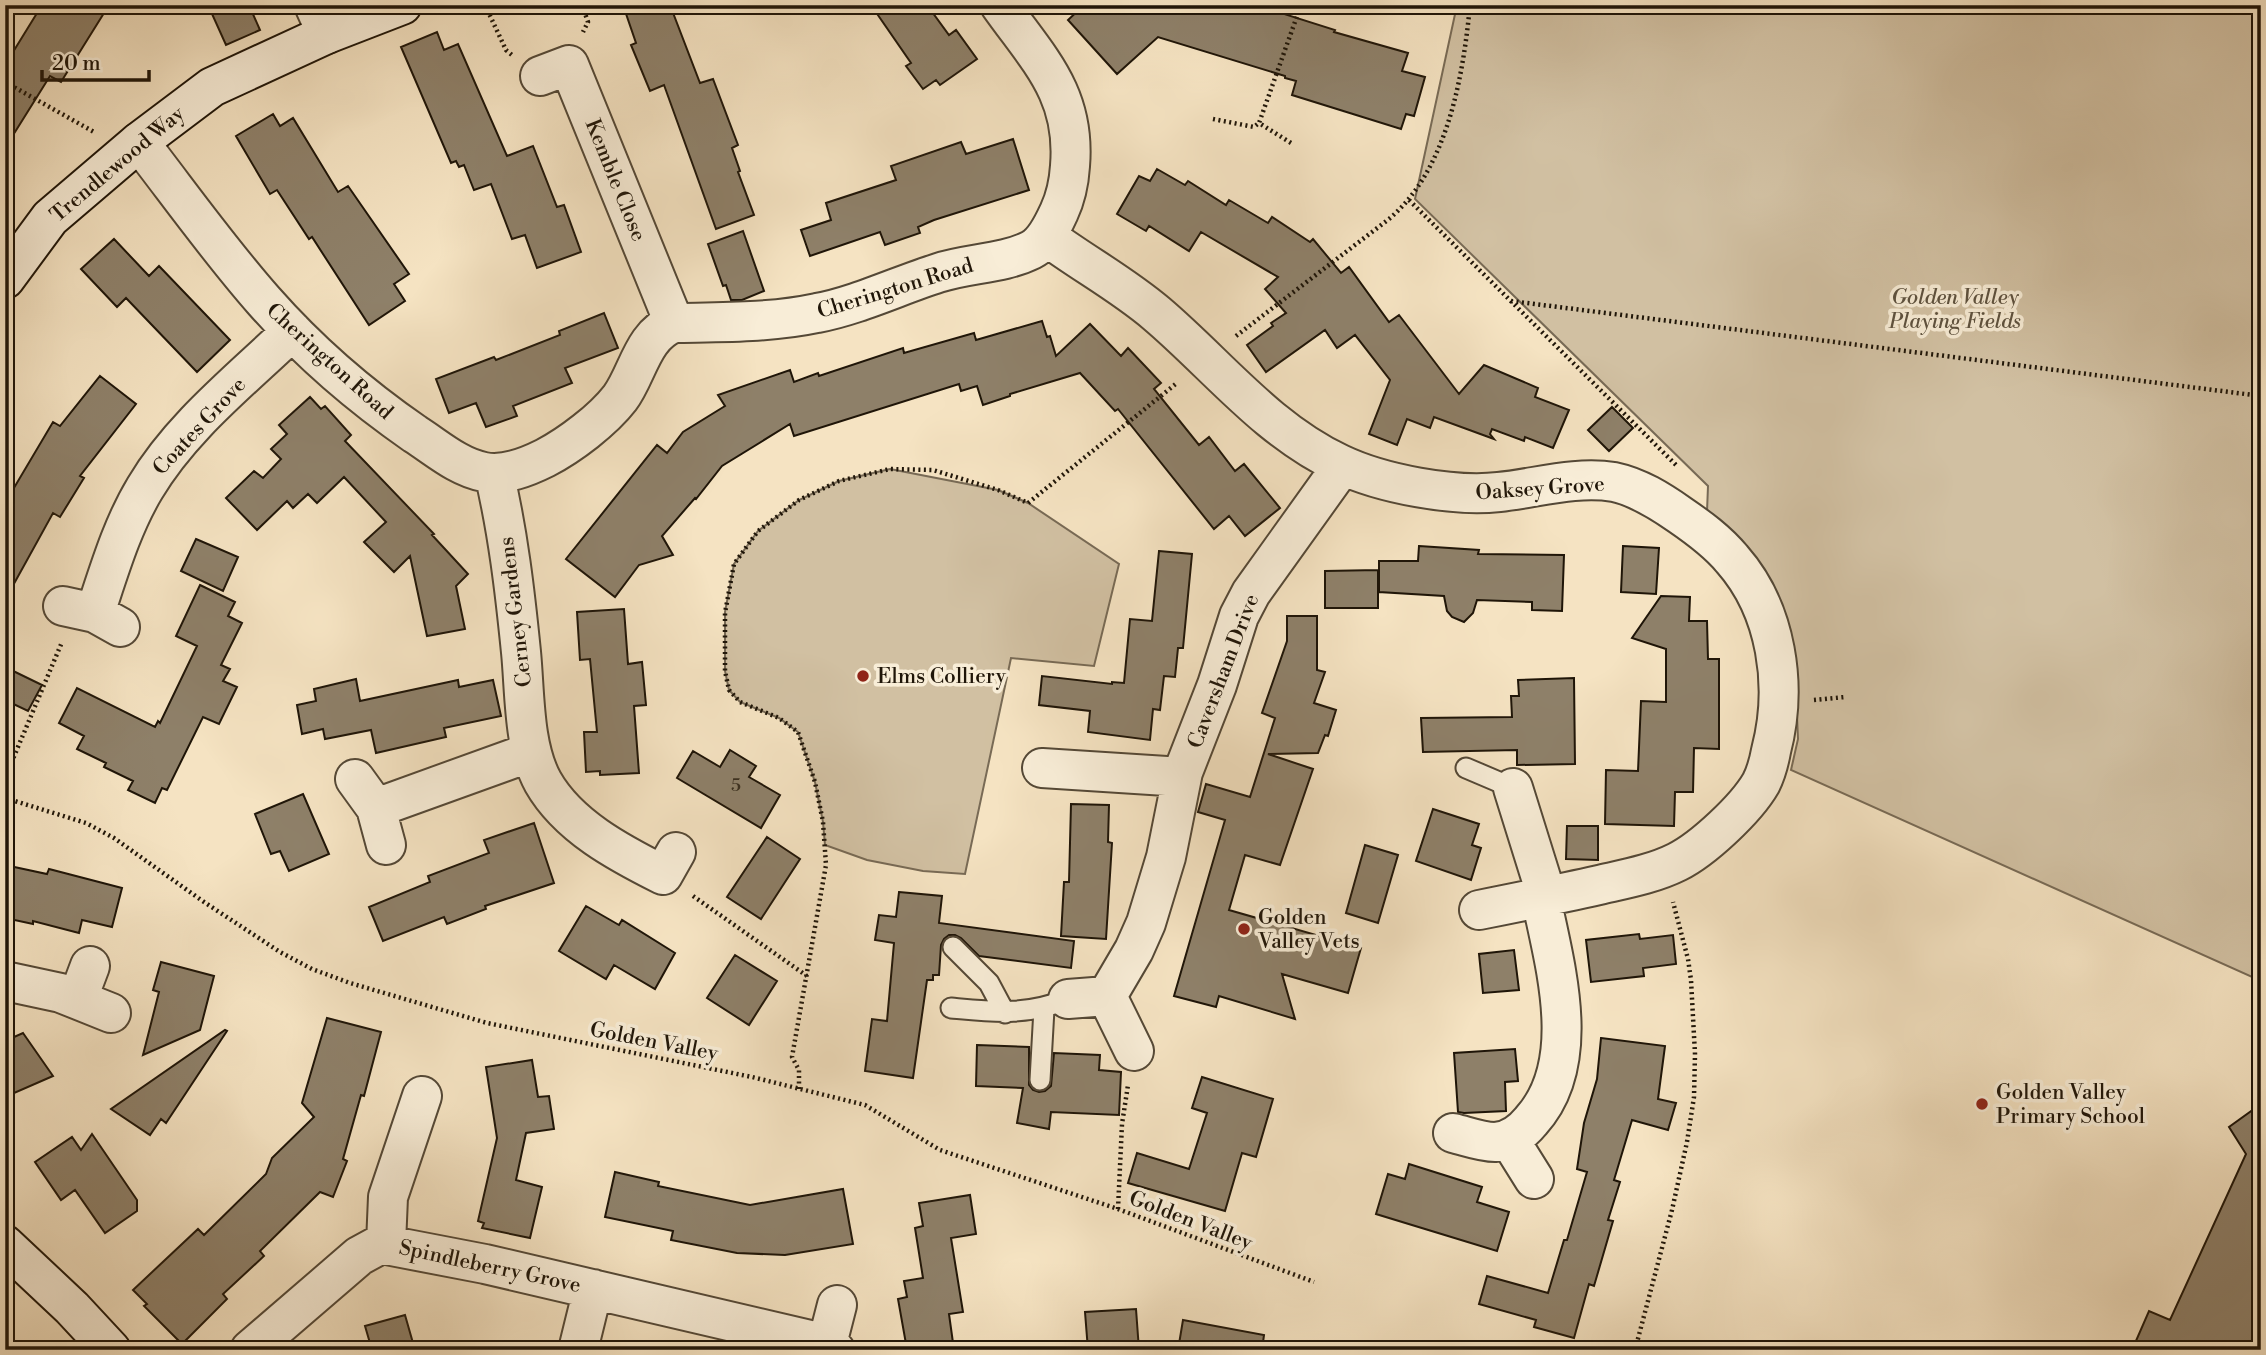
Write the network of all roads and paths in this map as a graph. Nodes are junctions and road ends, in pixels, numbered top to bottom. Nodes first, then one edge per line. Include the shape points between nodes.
1 (402, 5) edge
2 (485, 5) edge
3 (1000, 5) edge
4 (1301, 5) edge
5 (1469, 5) edge
6 (321, 20) edge
7 (540, 76) joint
8 (5, 82) edge
9 (1213, 119) dead end
10 (1259, 123) junction
11 (1292, 143) dead end
12 (133, 147) junction
13 (1409, 200) junction
14 (1046, 236) junction
15 (5, 279) edge
16 (1511, 301) junction
17 (674, 323) junction
18 (292, 331) junction
19 (1207, 358) junction
20 (2261, 396) edge
21 (1342, 466) junction
22 (494, 473) junction
23 (1684, 473) dead end
24 (92, 615) joint
25 (531, 752) junction
26 (1042, 768) dead end
27 (1466, 768) dead end
28 (1182, 777) junction
29 (5, 778) edge
30 (1513, 788) joint
31 (5, 798) edge
32 (386, 845) dead end
33 (670, 864) joint
34 (1664, 867) junction
35 (1544, 897) junction
36 (1479, 910) dead end
37 (953, 947) dead end
38 (807, 976) junction
39 (5, 981) edge
40 (93, 992) dead end
41 (1107, 996) junction
42 (1056, 1004) junction
43 (951, 1008) dead end
44 (1005, 1013) junction
45 (1134, 1051) joint
46 (1040, 1080) dead end
47 (799, 1089) junction
48 (424, 1120) dead end
49 (1453, 1133) dead end
50 (1509, 1139) junction
51 (1534, 1180) dead end
52 (1118, 1209) junction
53 (386, 1244) junction
54 (5, 1245) edge
55 (1314, 1282) dead end
56 (593, 1289) junction
57 (837, 1305) dead end
58 (831, 1347) edge
59 (111, 1350) edge
60 (250, 1350) edge
61 (578, 1350) edge
62 (1635, 1350) edge

1 - 6 street, Trendlewood Way
2 - 7 path via 506,50
3 - 14 street via 1054,80 1069,124 1067,189
4 - 10 path
5 - 13 path via 1450,113 1438,152
6 - 12 street, Trendlewood Way via 212,87
7 - 17 street, Kemble Close via 569,65
8 - 12 path
9 - 10 path via 1254,127
10 - 11 path
12 - 15 street, Trendlewood Way via 50,218
12 - 18 street, Cherington Road
13 - 16 path
13 - 19 path
14 - 17 street, Cherington Road via 1030,250 955,267 817,313
14 - 19 street, Oaksey Grove via 1130,292
16 - 20 path
16 - 23 path
17 - 22 street, Cherington Road via 649,344 626,388 607,412 544,459
18 - 22 street, Cherington Road via 394,420 457,462
18 - 24 street, Coates Grove via 195,424 154,473 129,520
19 - 21 street, Oaksey Grove via 1267,418
19 - 38 path via 1028,503 933,470 890,470 839,481 799,500 758,531 734,564 725,612 729,690 740,702 779,718 798,732 823,822 826,865
21 - 28 street, Caversham Drive via 1244,606
21 - 34 street, Oaksey Grove via 1458,493 1613,482 1663,503 1732,558 1756,594 1773,644 1778,680 1775,736 1763,780 1752,798 1689,855
22 - 25 street, Cerney Gardens via 504,515
24 - 29 path via 69,626
25 - 32 street via 366,794
25 - 33 street, Cerney Gardens via 543,783 568,815 614,848
26 - 28 street
27 - 30 lane
28 - 41 street, Caversham Drive via 1166,857 1146,923
30 - 35 street
31 - 47 path, Golden Valley via 86,823 114,838 281,952 350,983 487,1023
33 - 38 path
34 - 35 street, Oaksey Grove
34 - 62 path via 1689,970 1695,1083 1678,1187
35 - 36 street, Oaksey Grove
35 - 50 street via 1559,986 1558,1062 1545,1103 1529,1124
37 - 44 lane via 989,983
38 - 47 path via 792,1057 799,1070
39 - 40 street
41 - 42 street
41 - 45 street
42 - 44 lane
42 - 46 lane
43 - 44 lane
45 - 52 path via 1122,1124
47 - 52 path, Golden Valley via 865,1105 940,1150
48 - 53 street, Spindleberry Grove via 388,1197
49 - 50 street via 1494,1142
50 - 51 street
52 - 55 path, Golden Valley
53 - 56 street, Spindleberry Grove
53 - 60 street, Spindleberry Grove via 375,1245 359,1256
54 - 59 street
56 - 58 street, Spindleberry Grove
56 - 61 street, Spindleberry Grove
57 - 58 street, Spindleberry Grove

